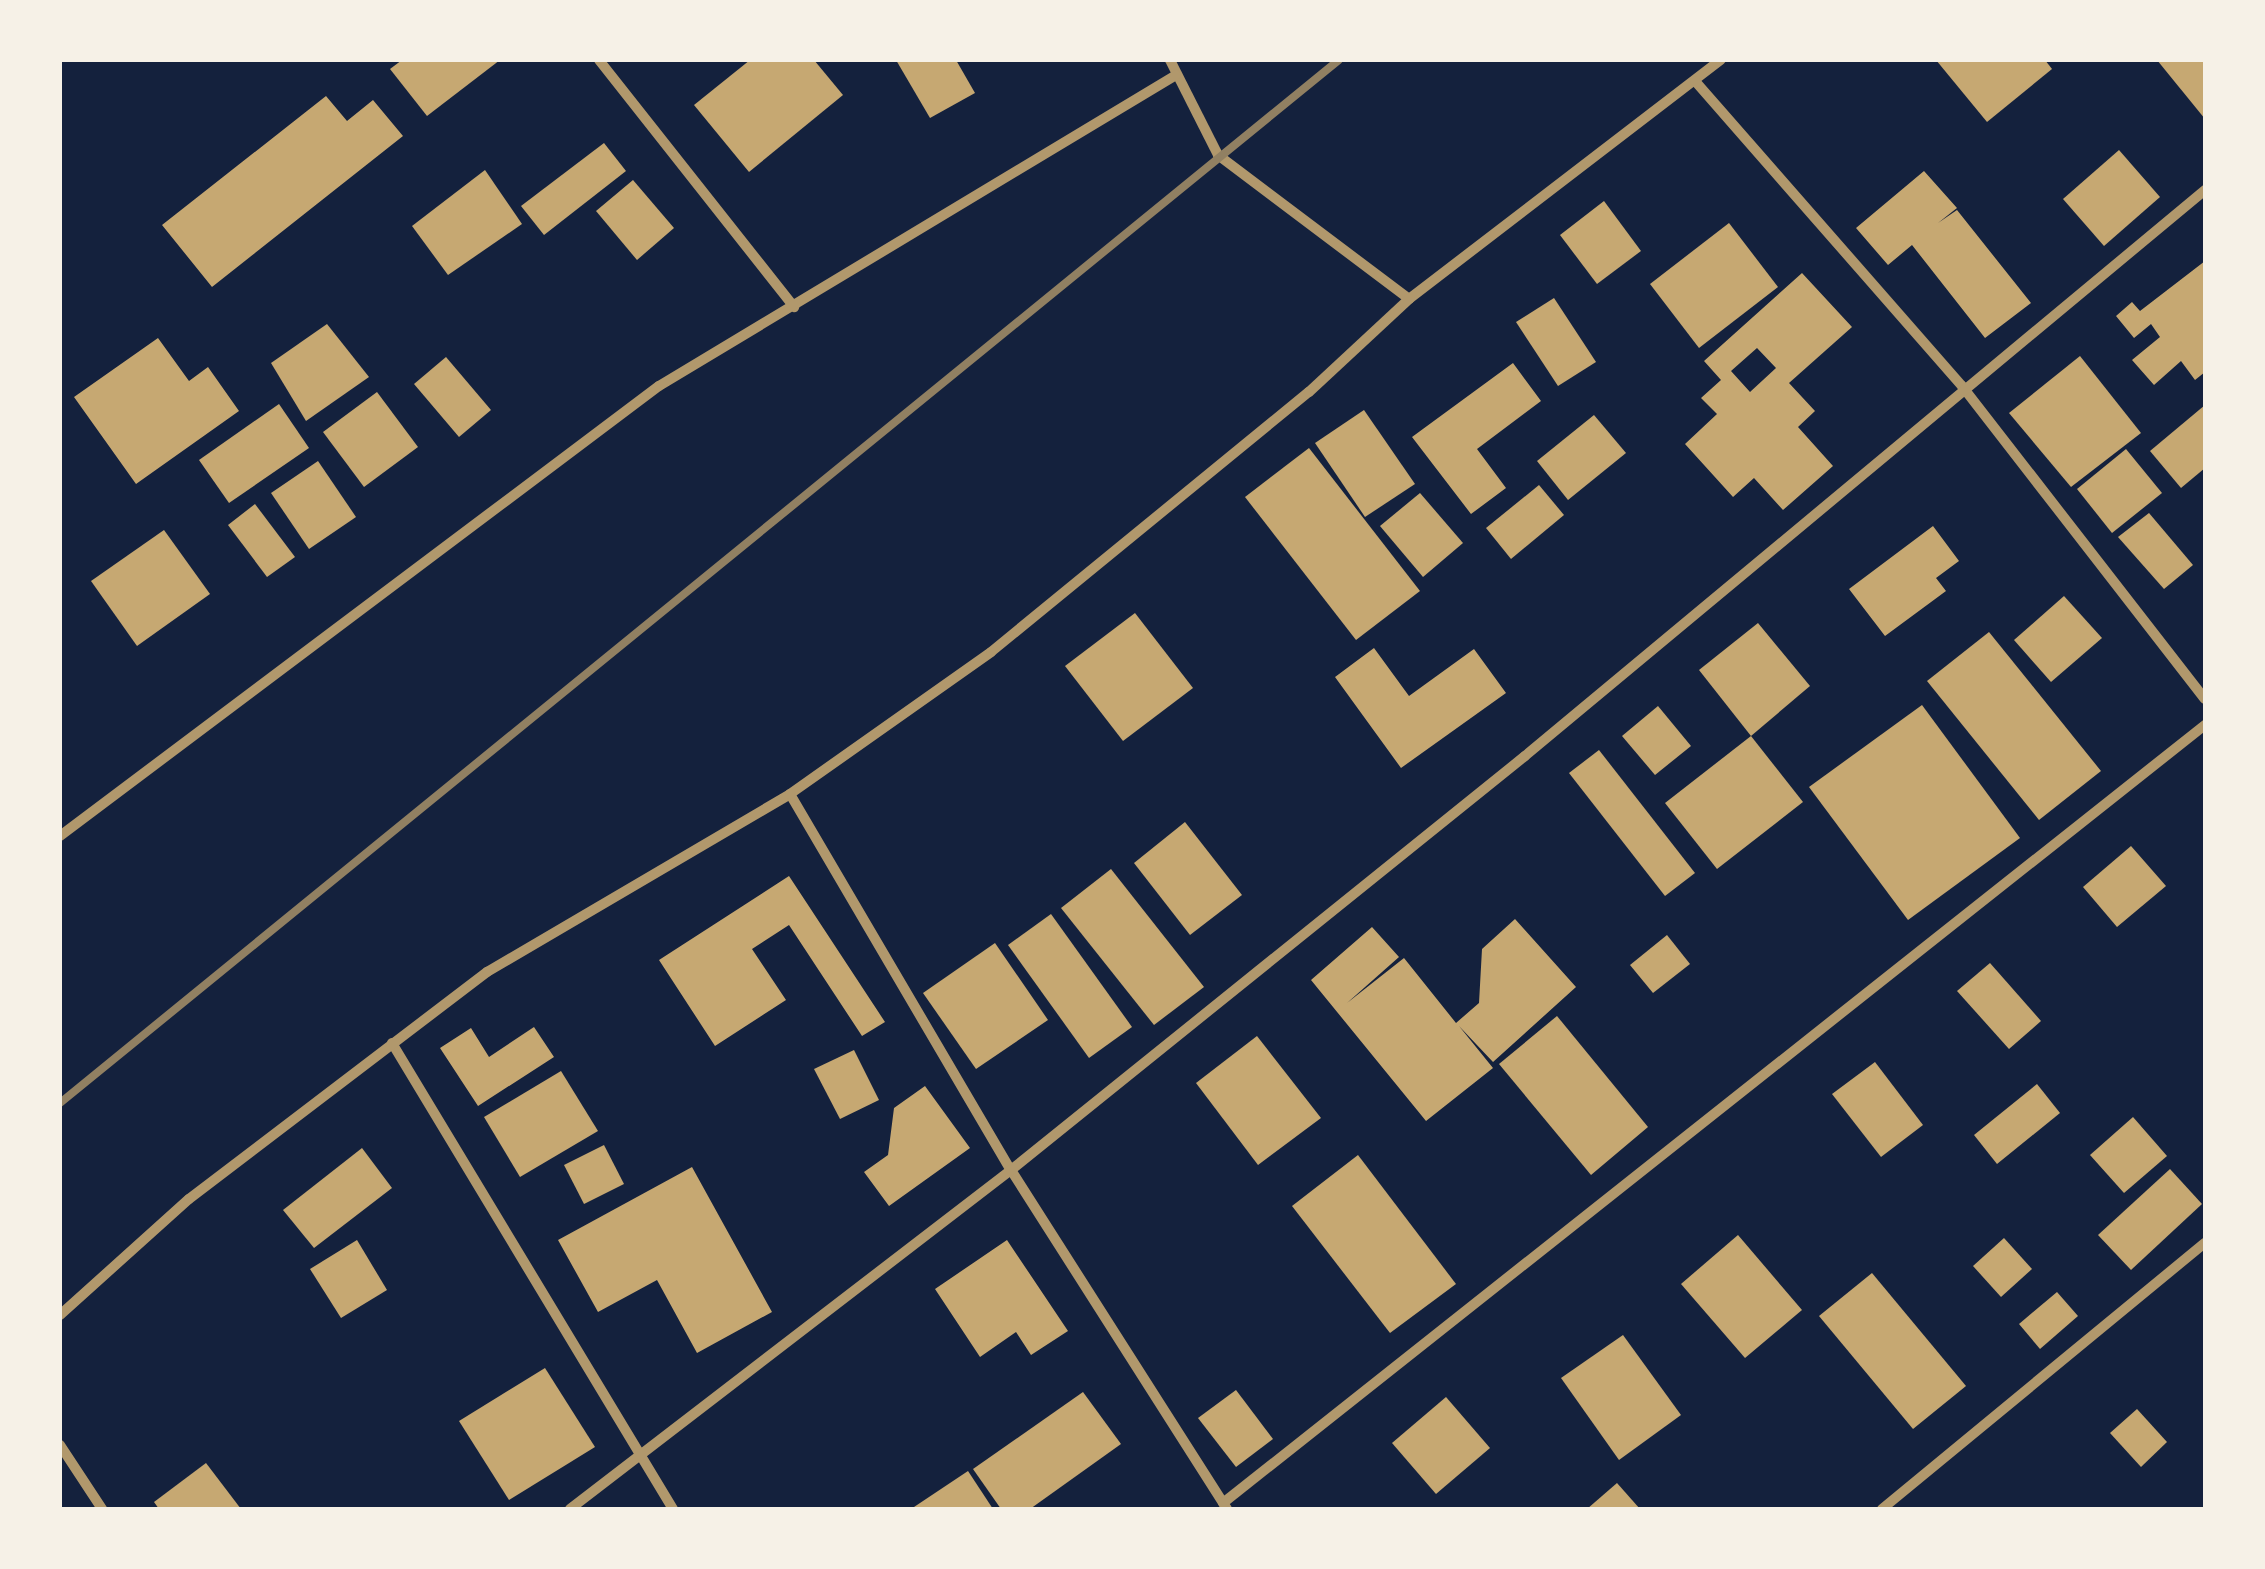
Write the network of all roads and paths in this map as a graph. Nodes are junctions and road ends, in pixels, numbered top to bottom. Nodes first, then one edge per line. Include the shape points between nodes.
1 (599, 60) edge
2 (1170, 60) edge
3 (1721, 60) edge
4 (1176, 75) junction
5 (1695, 81) junction
6 (2205, 190) edge
7 (1409, 299) junction
8 (794, 307) junction
9 (1962, 386) junction
10 (2205, 699) edge
11 (2205, 725) edge
12 (790, 794) junction
13 (60, 836) edge
14 (392, 1044) junction
15 (1011, 1170) junction
16 (2205, 1243) edge
17 (60, 1315) edge
18 (60, 1445) edge
19 (638, 1455) junction
20 (1225, 1506) edge
21 (102, 1509) edge
22 (570, 1509) edge
23 (673, 1509) edge
24 (1882, 1509) edge

1 - 8 street
2 - 4 street
3 - 5 street
4 - 7 street via 1218,155
4 - 8 street
5 - 7 street
5 - 9 street
6 - 9 street
7 - 12 street via 1309,392 1006,640
8 - 13 street via 660,386
9 - 10 street
9 - 15 street via 1525,756
11 - 20 street
12 - 14 street via 487,972
12 - 15 street
14 - 17 street via 189,1199
14 - 19 street
15 - 19 street
15 - 20 street
16 - 24 street
18 - 21 street
19 - 22 street
19 - 23 street

